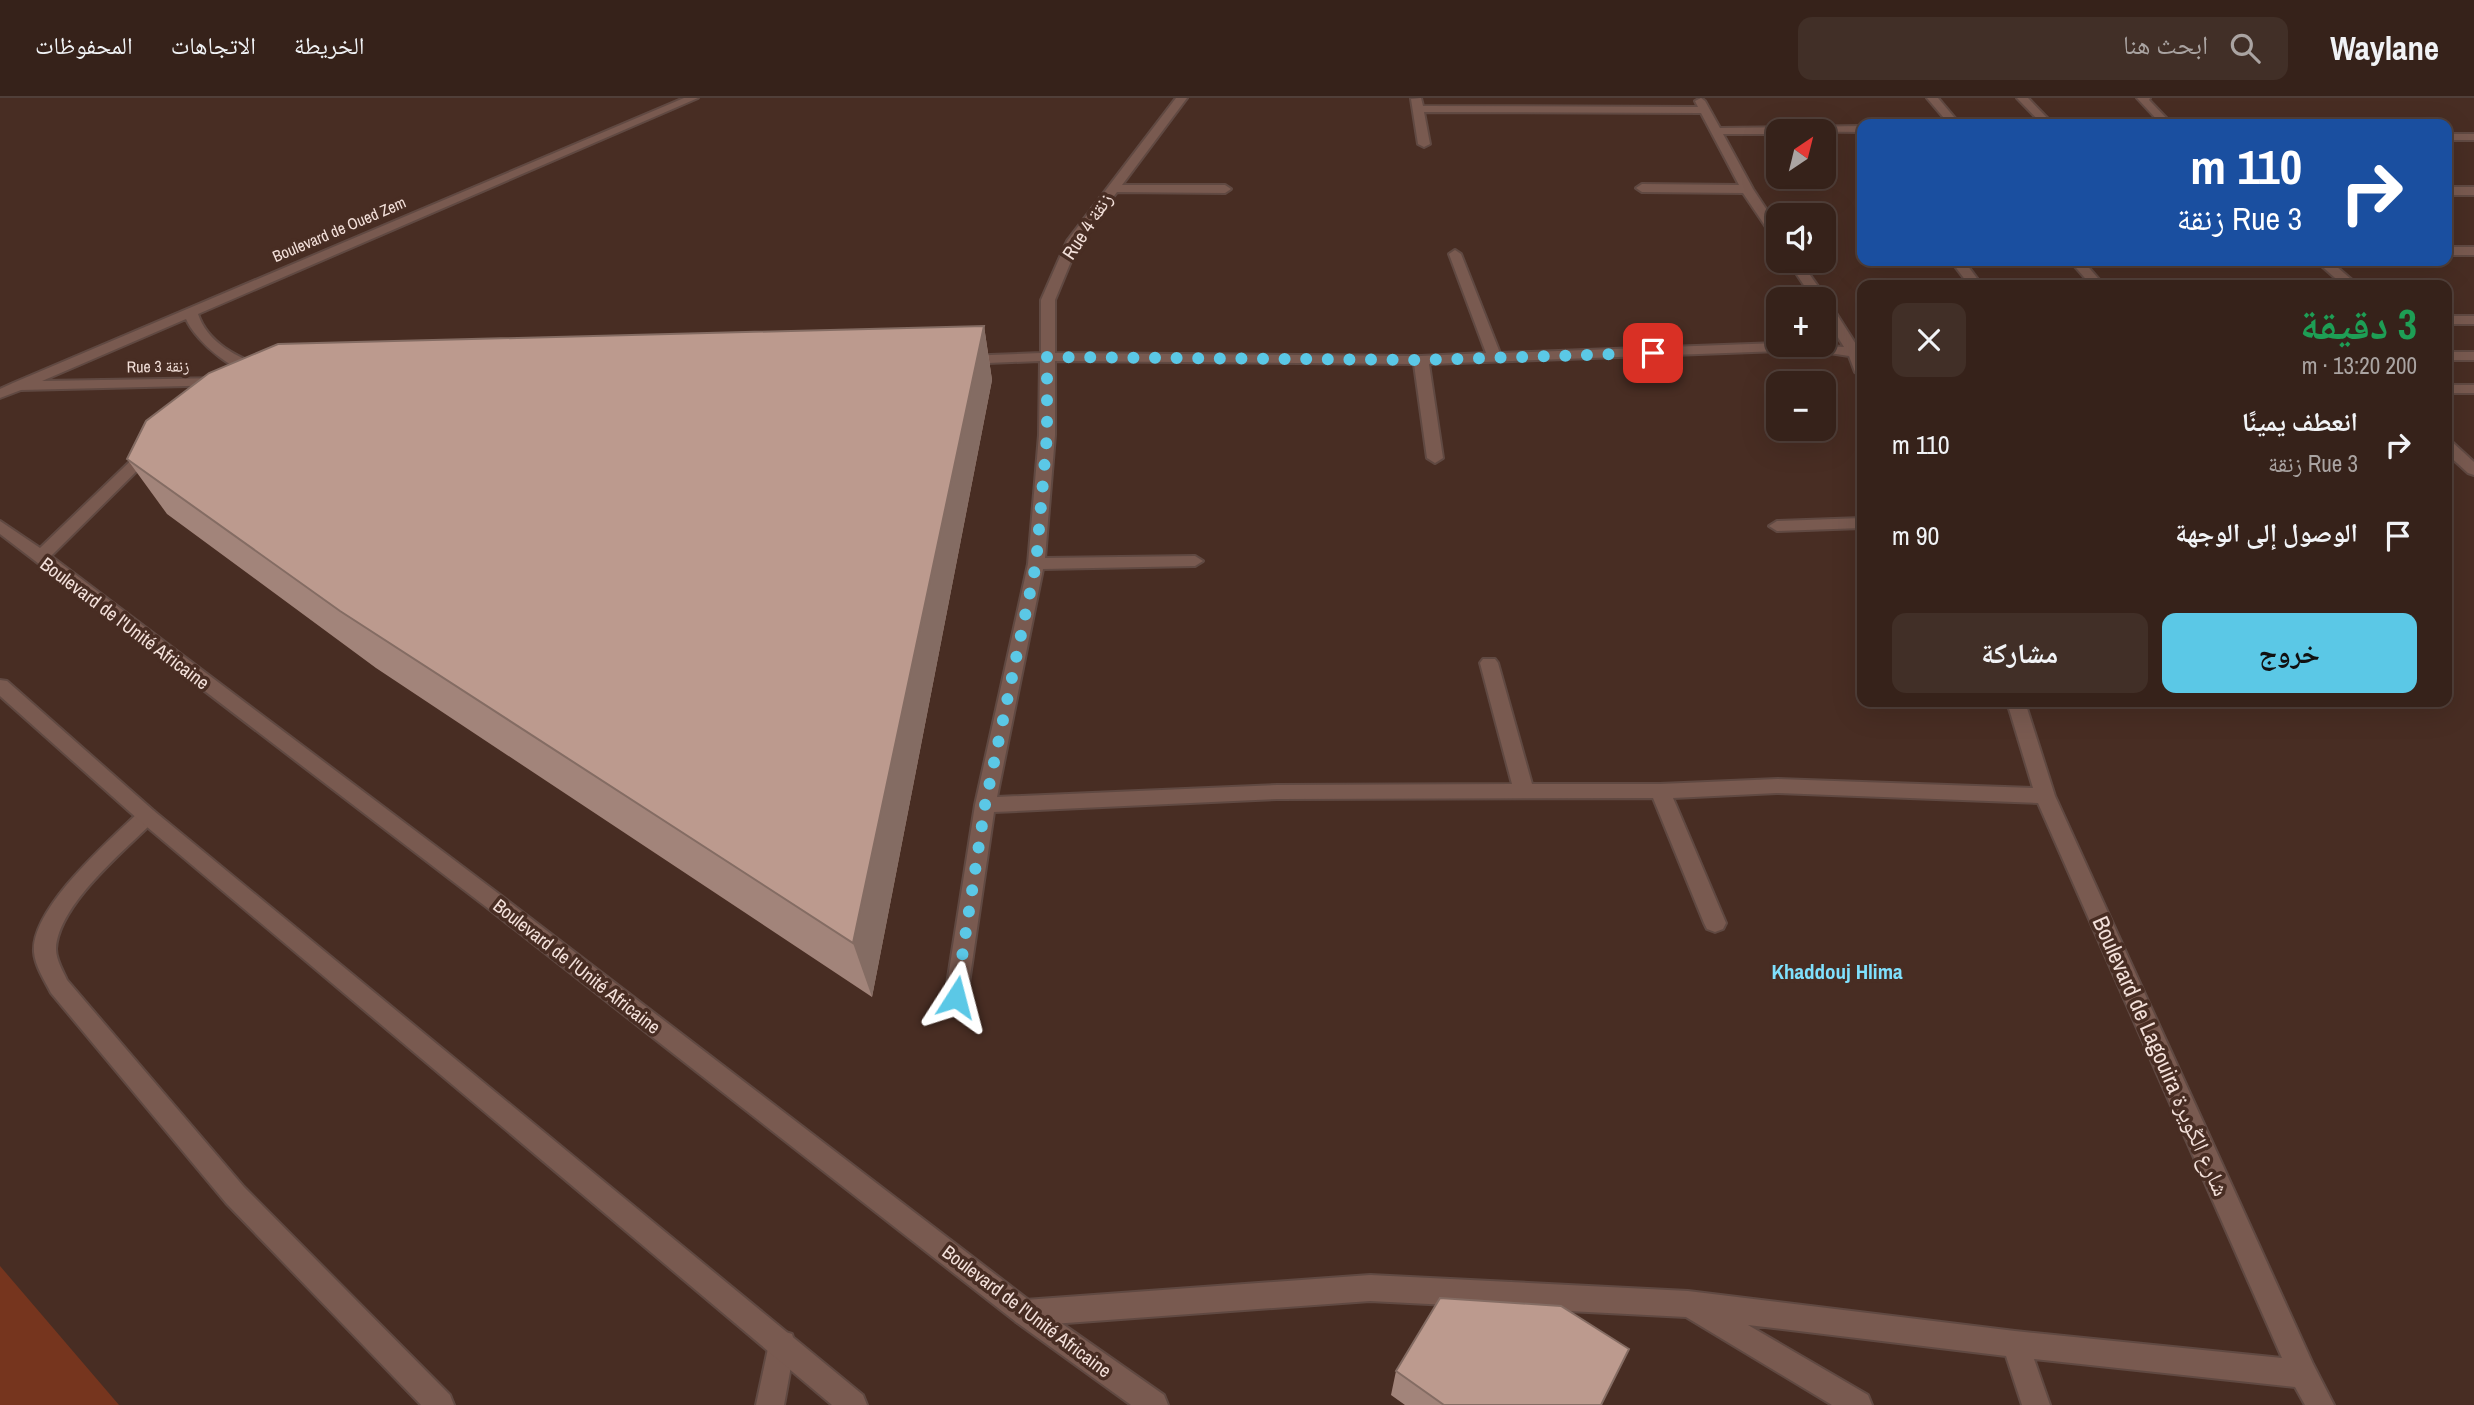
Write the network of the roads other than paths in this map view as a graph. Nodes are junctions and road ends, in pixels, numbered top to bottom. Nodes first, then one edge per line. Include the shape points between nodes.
1 (693, 98) edge
2 (1182, 98) edge
3 (1698, 98) edge
4 (1932, 98) edge
5 (2022, 98) edge
6 (2144, 100) edge
7 (1417, 104) edge
8 (1704, 110) junction
9 (1951, 119) edge
10 (2043, 119) edge
11 (2162, 119) edge
12 (1857, 129) edge
13 (1717, 131) junction
14 (2452, 137) edge
15 (2474, 137) edge
16 (1423, 144) dead end
17 (1111, 188) junction
18 (1642, 188) dead end
19 (1225, 189) dead end
20 (1747, 189) junction
21 (2452, 191) edge
22 (2474, 191) edge
23 (1766, 218) edge
24 (2452, 251) edge
25 (2474, 251) edge
26 (1455, 254) dead end
27 (1961, 266) edge
28 (2081, 266) edge
29 (2328, 266) edge
30 (1972, 280) edge
31 (2093, 280) edge
32 (2345, 280) edge
33 (190, 311) junction
34 (2452, 320) edge
35 (2474, 320) edge
36 (1836, 324) edge
37 (1857, 334) edge
38 (1843, 335) junction
39 (1836, 337) edge
40 (1766, 346) edge
41 (1836, 349) edge
42 (1857, 353) edge
43 (1857, 354) edge
44 (2452, 356) edge
45 (2474, 356) edge
46 (1047, 357) junction
47 (1495, 359) junction
48 (949, 360) edge
49 (1421, 360) junction
50 (18, 386) junction
51 (2452, 389) edge
52 (2474, 389) edge
53 (0, 394) edge
54 (166, 436) edge
55 (2452, 450) edge
56 (1435, 458) dead end
57 (2474, 470) edge
58 (1857, 523) edge
59 (0, 526) edge
60 (1777, 526) dead end
61 (39, 558) junction
62 (1195, 561) dead end
63 (1036, 564) junction
64 (1489, 663) dead end
65 (0, 686) edge
66 (2018, 707) edge
67 (1660, 791) junction
68 (1524, 792) junction
69 (2045, 796) junction
70 (985, 805) junction
71 (147, 816) junction
72 (1715, 923) dead end
73 (956, 997) dead end
74 (1688, 1304) junction
75 (1025, 1313) junction
76 (782, 1344) junction
77 (2015, 1344) junction
78 (2303, 1374) junction
79 (440, 1405) edge
80 (770, 1405) edge
81 (853, 1405) edge
82 (1154, 1405) edge
83 (1858, 1405) edge
84 (2036, 1405) edge
85 (2320, 1405) edge

1 - 33 street, Boulevard de Oued Zem
2 - 17 street, Rue 4 زنقة
3 - 8 street
4 - 9 street
5 - 10 street
6 - 11 street
7 - 8 street
7 - 16 street
8 - 13 street
12 - 13 street
13 - 20 street
14 - 15 street
17 - 19 street
17 - 46 street, Rue 4 زنقة via 1060,267 1048,300
18 - 20 street
20 - 23 street
21 - 22 street
24 - 25 street
26 - 47 street
27 - 30 street
28 - 31 street
29 - 32 street
33 - 50 street, Boulevard de Oued Zem
33 - 50 street, Rue 3 زنقة via 208,341 270,378 239,387
34 - 35 street
36 - 38 street
37 - 38 street
38 - 39 street
38 - 42 street
40 - 47 street
41 - 43 street
44 - 45 street
46 - 48 street
46 - 49 street
46 - 63 street, Rue 4 زنقة via 1047,435
47 - 49 street
49 - 56 street
50 - 53 street, Boulevard de Oued Zem
51 - 52 street
54 - 61 street
55 - 57 street
58 - 60 street
59 - 61 street, Boulevard de l'Unité Africaine
61 - 75 street, Boulevard de l'Unité Africaine via 492,900
62 - 63 street
63 - 70 street, Rue 4 زنقة
64 - 68 street
65 - 71 street
66 - 69 street, Boulevard de Lagouira شارع الڭويرة
67 - 68 street
67 - 69 street via 1777,786
67 - 72 street
68 - 70 street via 1277,792
69 - 78 street, Boulevard de Lagouira شارع الڭويرة
70 - 73 street, Rue 4 زنقة
71 - 76 street
71 - 79 street via 70,895 52,922 45,952 59,986 235,1195
74 - 75 street via 1370,1288
74 - 77 street
74 - 83 street
75 - 82 street, Boulevard de l'Unité Africaine
76 - 80 street
76 - 81 street
77 - 78 street
77 - 84 street
78 - 85 street, Boulevard de Lagouira شارع الڭويرة

